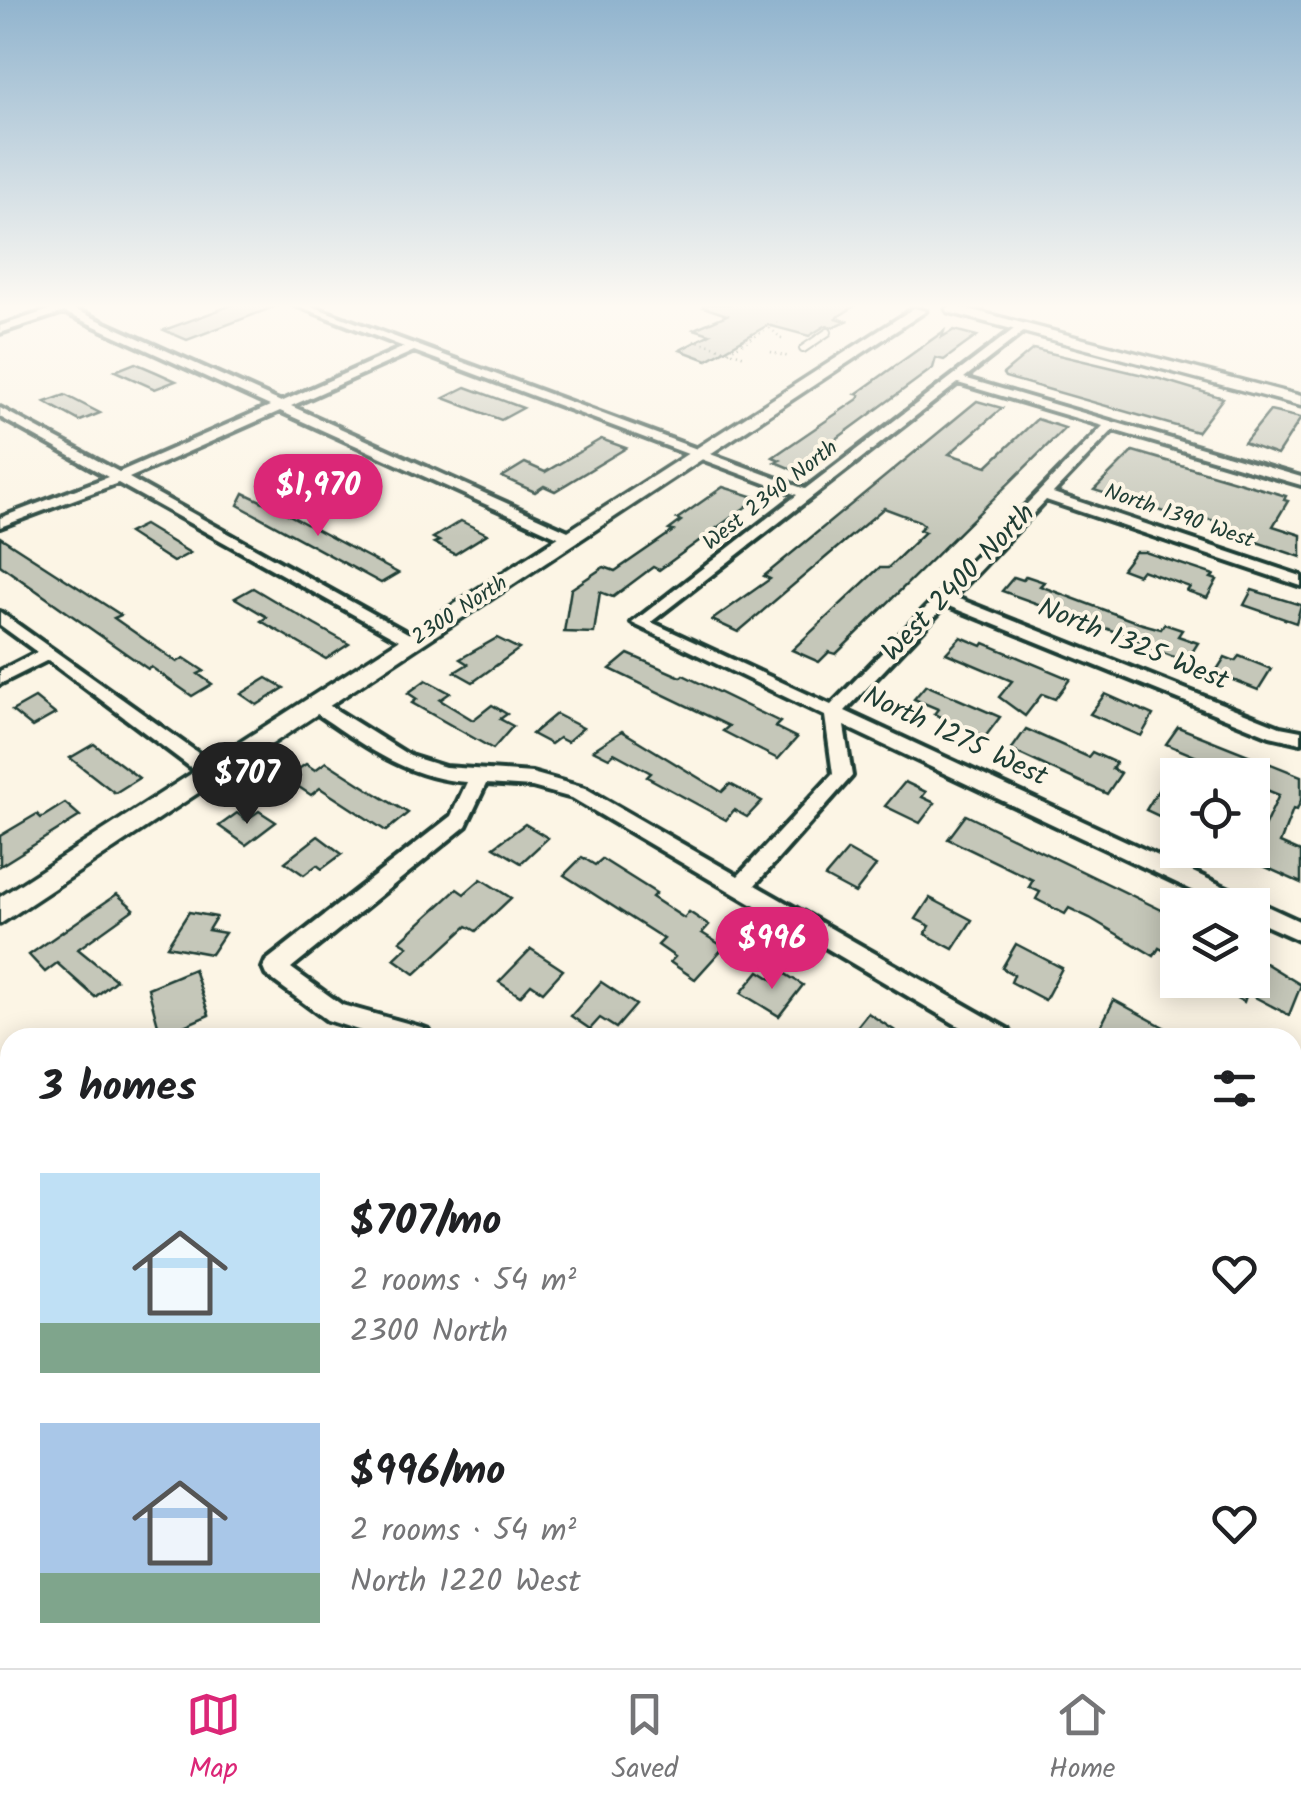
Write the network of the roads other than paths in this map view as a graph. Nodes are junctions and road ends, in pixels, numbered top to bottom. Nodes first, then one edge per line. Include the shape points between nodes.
1 (231, 382) edge
2 (335, 382) edge
3 (507, 382) edge
4 (805, 382) edge
5 (952, 382) edge
6 (966, 382) edge
7 (1228, 382) edge
8 (1301, 401) edge
9 (283, 405) junction
10 (0, 412) edge
11 (1111, 425) junction
12 (700, 454) junction
13 (120, 478) junction
14 (1301, 481) edge
15 (806, 494) junction
16 (1044, 495) junction
17 (0, 523) edge
18 (572, 538) junction
19 (1301, 581) edge
20 (945, 600) junction
21 (0, 618) edge
22 (640, 623) joint
23 (414, 641) junction
24 (48, 653) junction
25 (0, 678) edge
26 (316, 705) junction
27 (833, 713) junction
28 (1301, 737) edge
29 (212, 773) junction
30 (479, 776) junction
31 (739, 888) junction
32 (1208, 888) edge
33 (0, 912) edge
34 (1270, 917) edge
35 (1301, 932) edge
36 (387, 1028) edge
37 (982, 1028) edge

1 - 9 street
2 - 9 street
3 - 12 street
4 - 12 street, 2300 North
5 - 15 street, West 2340 North
6 - 11 street
7 - 8 street
9 - 13 street
9 - 18 street
10 - 13 street
11 - 14 street
11 - 16 street, West 2400 North
12 - 15 street
12 - 18 street, 2300 North
13 - 17 street
13 - 23 street
15 - 22 street, West 2340 North
16 - 19 street, North 1390 West
16 - 20 street, West 2400 North
18 - 23 street, 2300 North
20 - 27 street, West 2400 North
20 - 28 street, North 1325 West
21 - 24 street
22 - 27 street, North 1275 West
23 - 26 street, 2300 North
24 - 25 street
24 - 29 street
26 - 29 street, 2300 North
26 - 30 street via 402,761
27 - 31 street via 843,776
27 - 32 street, North 1275 West
29 - 33 street, 2300 North
30 - 31 street via 532,780 578,794
30 - 36 street via 459,821 274,968 335,1013
31 - 37 street
34 - 35 street

